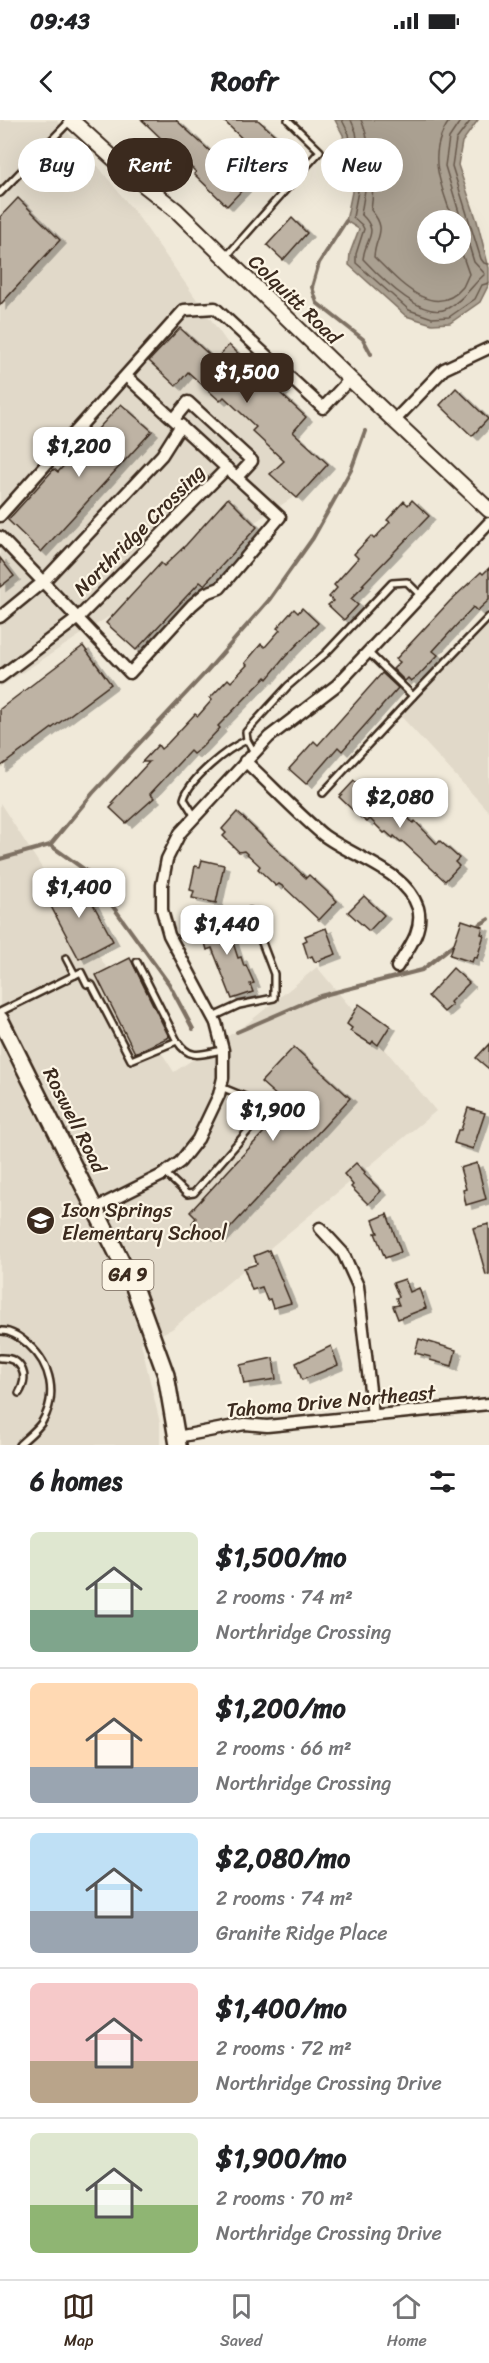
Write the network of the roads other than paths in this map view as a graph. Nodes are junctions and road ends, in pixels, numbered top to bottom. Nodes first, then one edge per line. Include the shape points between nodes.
1 (71, 120) edge
2 (288, 120) edge
3 (0, 193) edge
4 (225, 258) junction
5 (489, 348) edge
6 (126, 376) junction
7 (350, 379) junction
8 (394, 421) junction
9 (178, 422) junction
10 (227, 468) junction
11 (237, 477) junction
12 (489, 510) edge
13 (0, 516) edge
14 (489, 523) edge
15 (0, 537) edge
16 (44, 581) junction
17 (421, 596) junction
18 (0, 617) edge
19 (489, 617) edge
20 (78, 618) junction
21 (368, 652) junction
22 (0, 677) edge
23 (413, 696) junction
24 (247, 740) junction
25 (254, 752) junction
26 (245, 761) junction
27 (323, 793) dead end
28 (194, 815) junction
29 (250, 911) dead end
30 (66, 958) dead end
31 (137, 962) dead end
32 (397, 967) dead end
33 (75, 975) junction
34 (0, 1012) edge
35 (213, 1017) junction
36 (0, 1019) edge
37 (177, 1041) junction
38 (222, 1050) junction
39 (221, 1086) junction
40 (165, 1173) junction
41 (96, 1208) junction
42 (320, 1228) dead end
43 (0, 1331) edge
44 (0, 1358) edge
45 (19, 1393) dead end
46 (489, 1404) edge
47 (373, 1416) junction
48 (178, 1441) edge
49 (19, 1445) edge

1 - 3 lane
1 - 4 street, Colquitt Road via 176,210
2 - 4 lane via 320,152
4 - 7 street, Colquitt Road
5 - 8 street via 444,369
6 - 7 street via 184,310 202,307 215,308 228,318 323,408
6 - 9 street, Northridge Crossing
6 - 13 street
7 - 8 street, Colquitt Road
8 - 12 street, Colquitt Road
9 - 10 street, Northridge Crossing
9 - 11 street, Northridge Crossing via 188,402 252,461
9 - 16 street via 162,455
10 - 11 street, Northridge Crossing
10 - 20 street, Northridge Crossing
11 - 20 street, Northridge Crossing via 280,517 220,588 192,605 130,673
14 - 17 street
15 - 16 street, Northridge Crossing
16 - 18 street
16 - 20 street, Northridge Crossing
17 - 21 street
17 - 24 lane via 407,582 392,583 326,653 288,686 246,732
19 - 23 lane
20 - 22 street, Northridge Crossing
21 - 23 lane
21 - 25 street via 337,685
23 - 27 lane
24 - 25 lane
24 - 28 lane via 220,757 186,791 184,799
25 - 26 street
26 - 28 street
26 - 32 street via 322,834 390,874 410,892 418,910 418,930
28 - 35 street via 167,859 162,910 169,935
29 - 35 lane via 273,974 274,998 239,1005
30 - 33 lane
31 - 37 lane
33 - 34 lane
33 - 37 lane via 81,972 92,986 131,1060
35 - 38 street
36 - 41 main road, Roswell Road / GA 9
37 - 38 lane via 183,1051 192,1054
38 - 39 street
39 - 40 street via 198,1139 180,1162
39 - 40 lane via 268,1107 194,1193 187,1194
40 - 41 street
41 - 48 main road, Roswell Road / GA 9 via 156,1344
42 - 47 street via 343,1253 358,1286
43 - 49 lane via 20,1337 39,1355 49,1374 51,1392 42,1423
44 - 45 lane via 10,1358 25,1375 26,1382
46 - 47 street, Tahoma Drive Northeast
47 - 48 street, Tahoma Drive Northeast via 267,1426 245,1424

